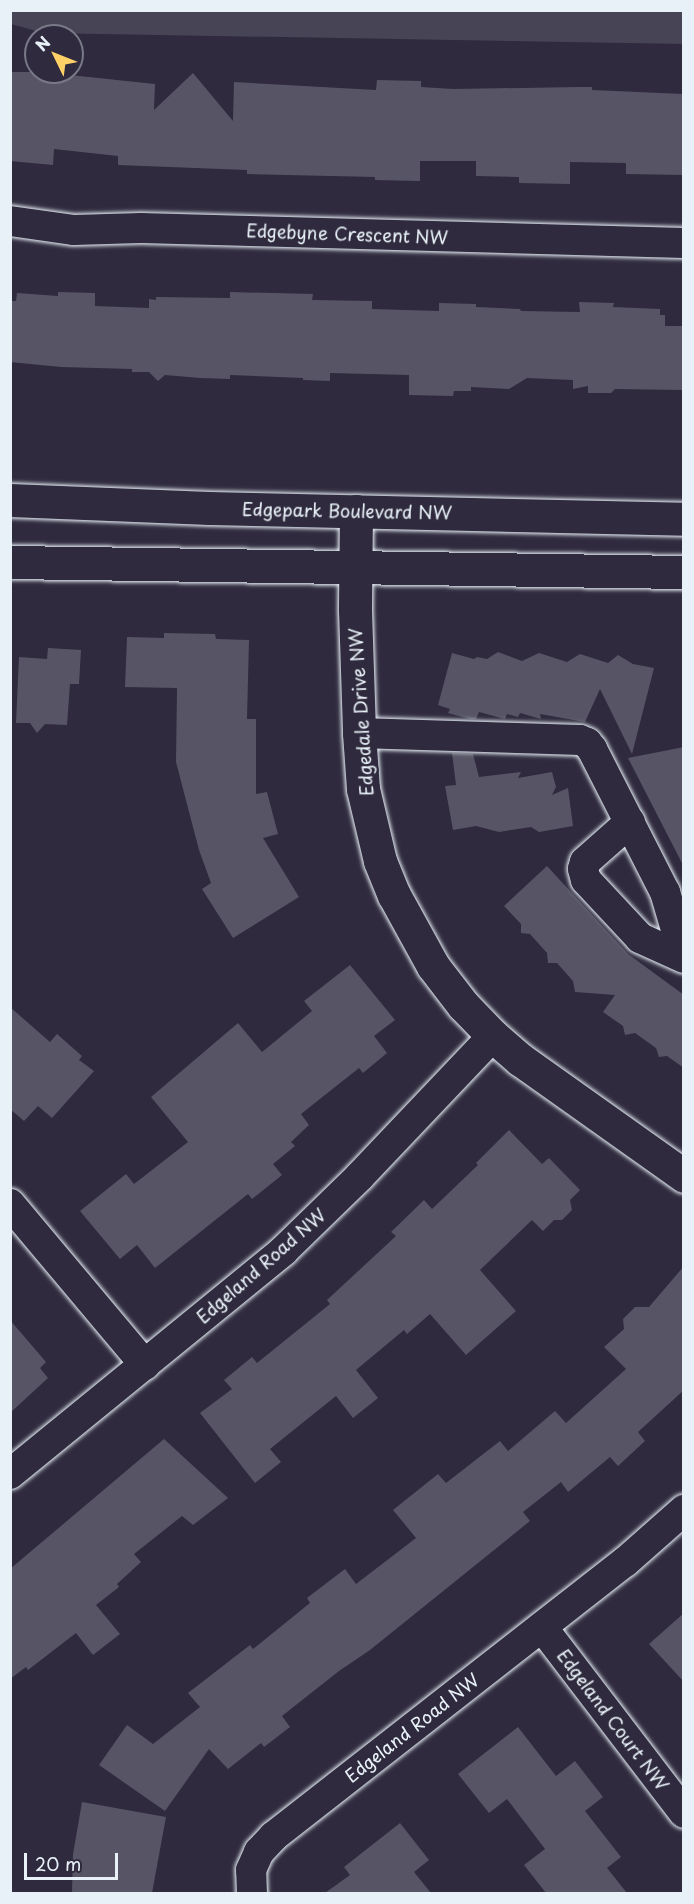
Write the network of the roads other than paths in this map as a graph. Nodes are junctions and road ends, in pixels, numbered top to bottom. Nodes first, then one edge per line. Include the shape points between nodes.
1 (10, 221) edge
2 (684, 243) edge
3 (10, 500) edge
4 (356, 511) junction
5 (684, 519) edge
6 (10, 562) edge
7 (356, 567) junction
8 (684, 572) edge
9 (358, 733) junction
10 (630, 822) junction
11 (684, 957) edge
12 (492, 1036) junction
13 (682, 1172) edge
14 (10, 1204) edge
15 (145, 1365) junction
16 (10, 1474) edge
17 (684, 1510) edge
18 (542, 1627) junction
19 (684, 1813) edge
20 (252, 1893) edge

1 - 2 street, Edgebyne Crescent NW via 74,230 141,228
3 - 4 street, Edgepark Boulevard NW
4 - 5 street, Edgepark Boulevard NW
4 - 7 street, Edgedale Drive NW
6 - 7 street
7 - 8 street
7 - 9 street, Edgedale Drive NW
9 - 10 street via 584,741 592,749
9 - 12 street, Edgedale Drive NW via 363,789 380,861 394,895 432,966
10 - 11 street via 665,892
10 - 11 street via 585,862 586,880 640,938
12 - 13 street, Edgedale Drive NW via 530,1067
12 - 15 street, Edgeland Road NW via 320,1216
14 - 15 street
15 - 16 street, Edgeland Road NW
17 - 18 street, Edgeland Road NW
18 - 19 street, Edgeland Court NW
18 - 20 street, Edgeland Road NW via 274,1836 259,1852 251,1870

